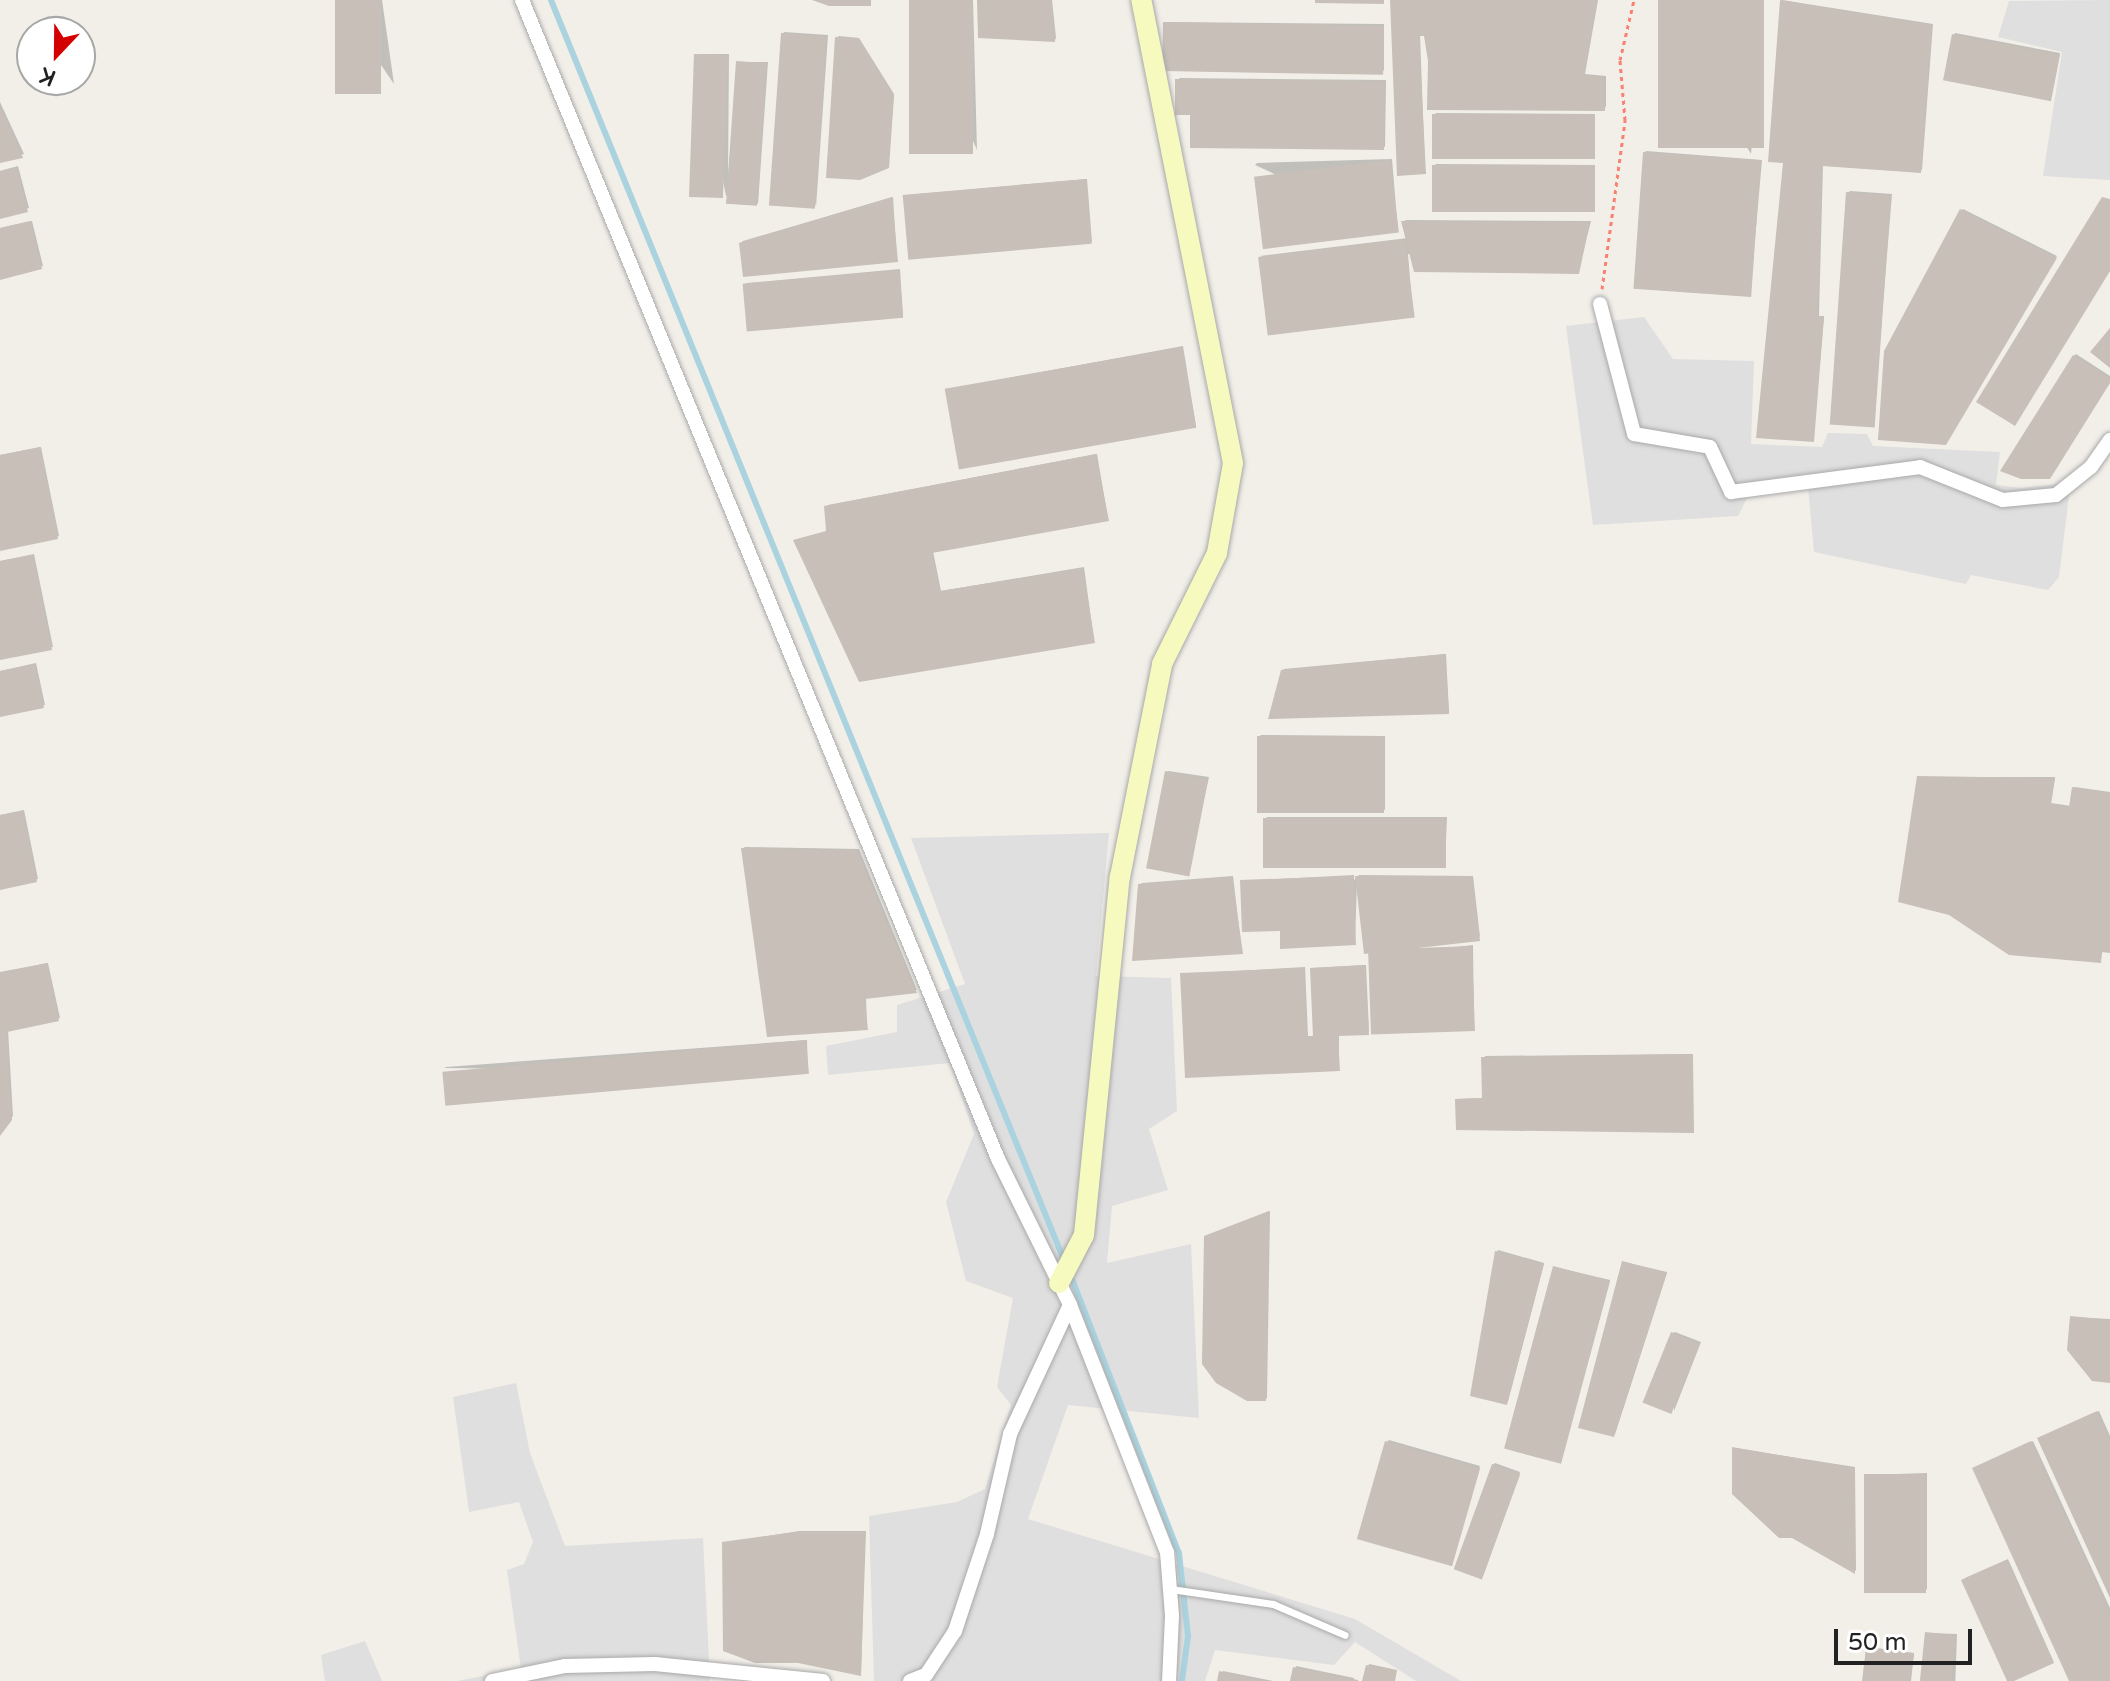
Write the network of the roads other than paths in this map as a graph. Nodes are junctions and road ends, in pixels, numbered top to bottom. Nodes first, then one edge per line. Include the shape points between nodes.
1 (522, 0) edge
2 (1141, 0) edge
3 (1600, 304) road end
4 (2110, 440) edge
5 (1059, 1283) junction
6 (1070, 1305) junction
7 (1174, 1589) junction
8 (1345, 1635) dead end
9 (926, 1678) edge
10 (492, 1681) edge
11 (823, 1681) edge
12 (910, 1681) edge
13 (1169, 1681) edge

1 - 5 street via 998,1159
2 - 5 street via 1233,463 1217,553 1162,664 1120,877 1084,1235
3 - 4 street via 1634,434 1710,447 1731,492 1920,467 2003,500 2056,495 2091,467
5 - 6 street
6 - 7 street via 1167,1552
6 - 9 street via 1010,1434 987,1534 955,1631
7 - 8 lane via 1273,1604
7 - 13 street
9 - 12 street
10 - 11 street via 565,1666 655,1664

